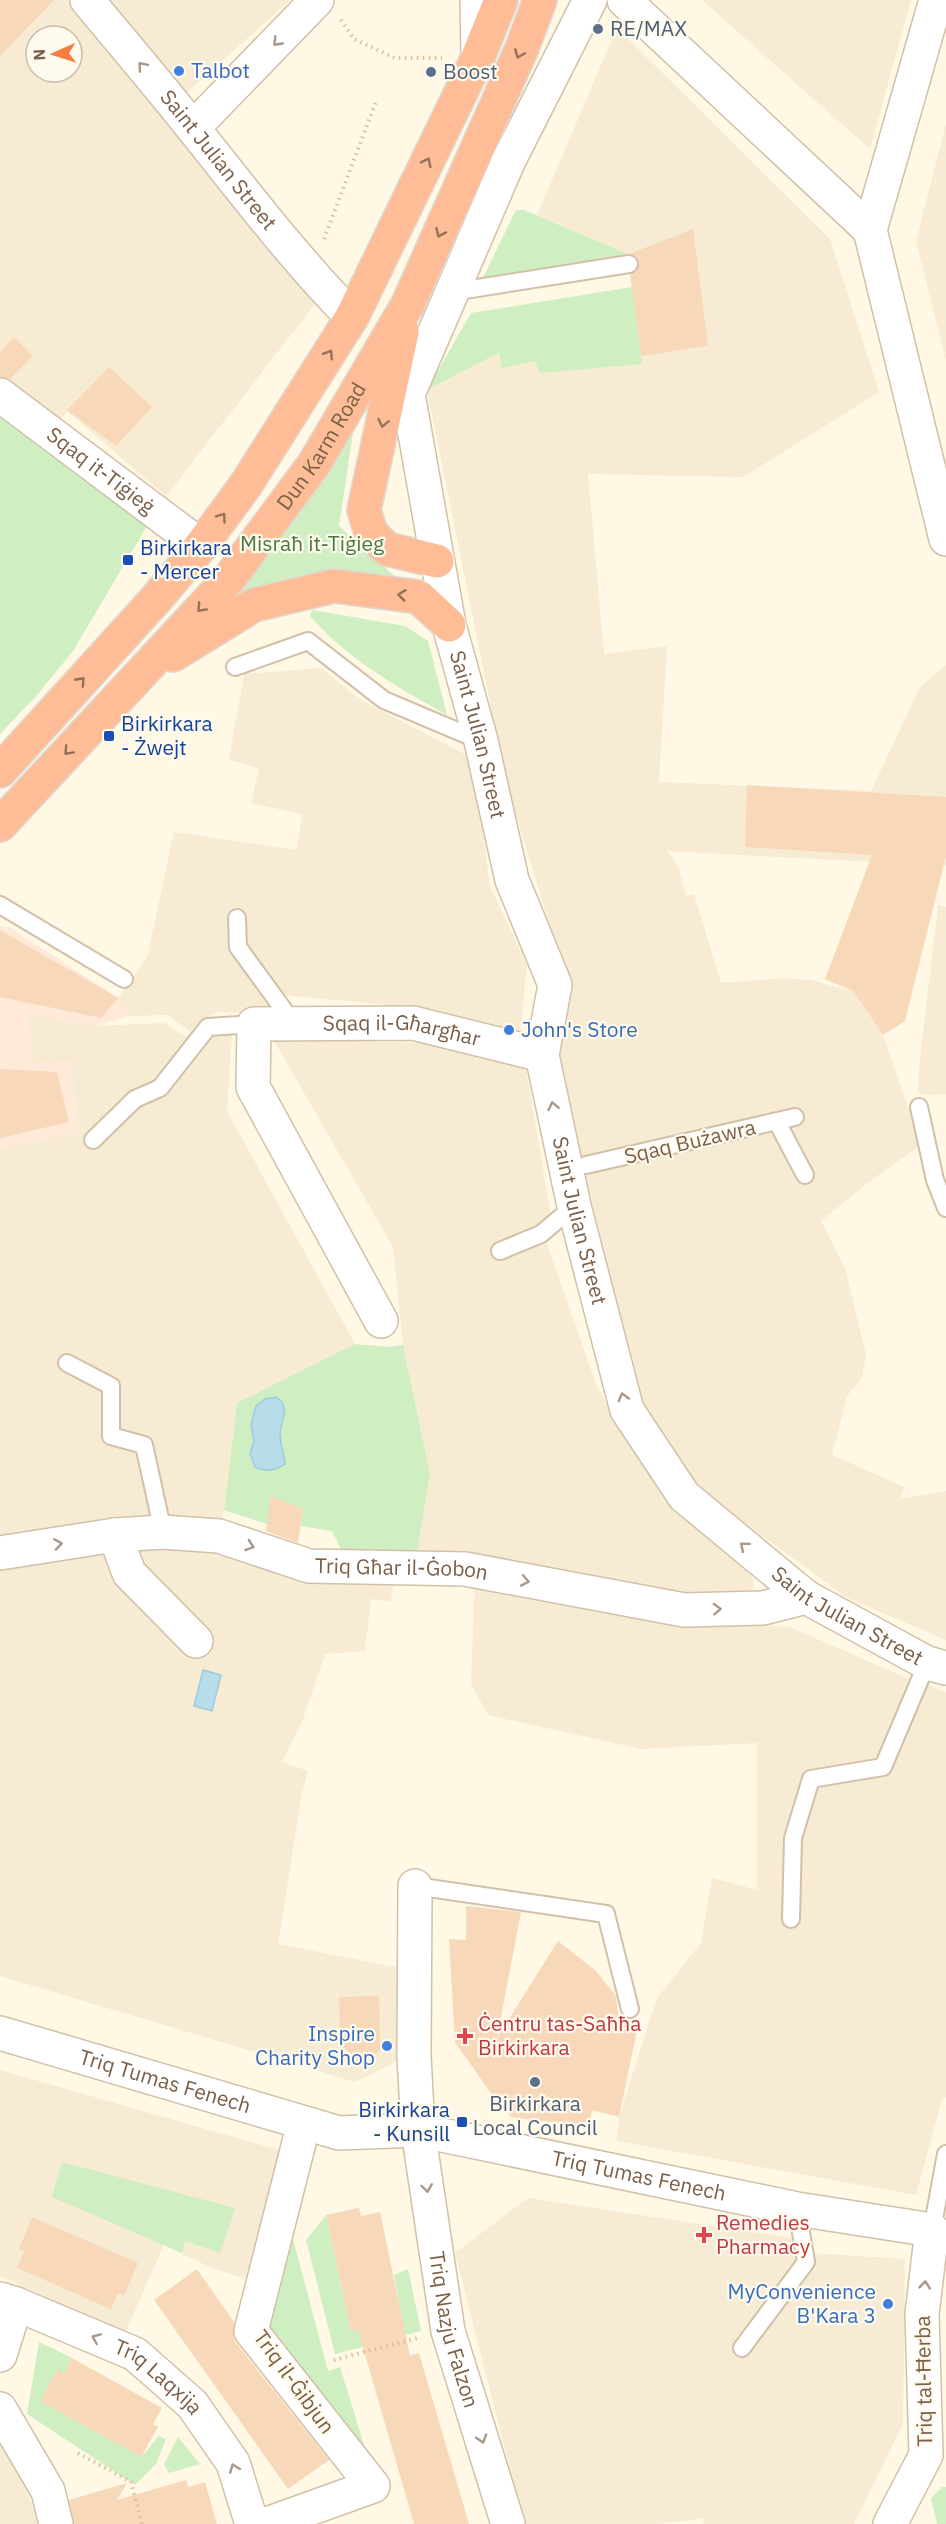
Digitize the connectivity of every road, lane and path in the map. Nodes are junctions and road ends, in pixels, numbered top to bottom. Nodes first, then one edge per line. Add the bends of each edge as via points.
1 (87, 0) edge
2 (477, 0) edge
3 (501, 0) edge
4 (540, 0) edge
5 (590, 0) edge
6 (624, 0) edge
7 (936, 0) edge
8 (326, 5) edge
9 (478, 57) junction
10 (377, 99) dead end
11 (193, 129) junction
12 (870, 230) junction
13 (629, 264) dead end
14 (310, 275) junction
15 (452, 292) junction
16 (408, 304) junction
17 (352, 317) junction
18 (0, 395) edge
19 (946, 539) edge
20 (201, 546) junction
21 (437, 561) junction
22 (449, 626) junction
23 (235, 667) dead end
24 (138, 676) junction
25 (481, 741) junction
26 (0, 771) edge
27 (0, 825) edge
28 (0, 905) edge
29 (237, 918) dead end
30 (124, 979) dead end
31 (254, 1024) junction
32 (294, 1025) junction
33 (542, 1055) junction
34 (919, 1107) dead end
35 (795, 1117) dead end
36 (777, 1122) junction
37 (93, 1140) dead end
38 (586, 1165) dead end
39 (805, 1175) dead end
40 (574, 1206) junction
41 (946, 1208) edge
42 (500, 1251) dead end
43 (381, 1321) dead end
44 (67, 1363) dead end
45 (163, 1533) junction
46 (115, 1535) junction
47 (0, 1553) edge
48 (806, 1597) junction
49 (196, 1641) dead end
50 (937, 1665) edge
51 (415, 1886) joint
52 (791, 1919) dead end
53 (630, 2009) dead end
54 (0, 2033) edge
55 (304, 2123) junction
56 (418, 2130) junction
57 (946, 2154) edge
58 (797, 2209) junction
59 (939, 2226) edge
60 (8, 2302) edge
61 (448, 2331) junction
62 (742, 2348) dead end
63 (0, 2355) edge
64 (334, 2360) dead end
65 (0, 2409) edge
66 (78, 2453) dead end
67 (936, 2458) edge
68 (56, 2524) edge
69 (142, 2524) edge
70 (252, 2524) edge
71 (267, 2524) edge
72 (508, 2524) edge
73 (890, 2524) edge

11 -> 1 street, Saint Julian Street
2 - 9 street, Dun Karm Road
3 - 9 highway, Dun Karm Road
4 -> 16 highway, Dun Karm Road
5 - 15 street via 509,160
6 - 12 street
7 - 12 street
8 - 9 path via 354,39 395,58
8 -> 11 street
17 -> 9 highway, Dun Karm Road
10 - 14 path
11 - 14 street, Saint Julian Street
12 - 19 street
13 - 15 lane
14 - 17 street, Saint Julian Street
15 - 21 street via 408,394
16 -> 21 highway via 364,510 371,533 387,549
16 -> 24 highway, Dun Karm Road via 314,464 228,580
20 -> 17 highway, Dun Karm Road via 247,483
18 - 20 street, Sqaq it-Tiġieġ
26 -> 20 highway, Dun Karm Road
21 - 22 street
22 -> 24 highway via 419,597 334,586 254,605
22 - 25 street, Saint Julian Street
23 - 25 lane via 308,641 384,700
24 -> 27 highway, Dun Karm Road
25 - 33 street, Saint Julian Street via 512,880 555,985
28 - 30 lane
29 - 32 lane, Sqaq il-Għargħar via 238,947
31 - 32 street, Sqaq il-Għargħar
31 - 37 lane, Sqaq il-Għargħar via 208,1027 160,1088 135,1099
31 - 43 street via 253,1087
32 - 33 street, Sqaq il-Għargħar via 413,1023
40 -> 33 street, Saint Julian Street
34 - 41 lane via 935,1180
35 - 36 lane, Sqaq Bużawra
36 - 38 lane, Sqaq Bużawra
36 - 39 lane
40 - 42 lane via 541,1234
48 -> 40 street, Saint Julian Street via 684,1496 627,1410
44 - 45 lane via 111,1386 111,1436 144,1445
45 - 46 street, Triq Għar il-Ġobon
45 -> 48 street, Triq Għar il-Ġobon via 219,1536 309,1566 465,1569 684,1610 763,1608
47 -> 46 street, Triq Għar il-Ġobon
46 - 49 street via 129,1573
48 - 50 street, Saint Julian Street
50 - 52 lane via 883,1767 811,1779 793,1838
51 - 53 lane via 606,1914
51 - 56 street, Triq Nazju Falzon via 414,2056
54 - 55 street, Triq Tumas Fenech
55 - 56 street, Triq Tumas Fenech via 339,2133
55 - 71 street, Triq il-Ġibjun via 251,2331 373,2486
56 - 58 street, Triq Tumas Fenech
56 -> 61 street, Triq Nazju Falzon
57 - 59 lane
58 - 59 street, Triq Tumas Fenech
58 - 62 lane via 806,2262
67 -> 59 street, Triq tal-Ħerba via 922,2314
60 - 63 street
70 -> 60 street, Triq Laqxija via 233,2463 192,2404 135,2354
61 - 64 path
61 -> 72 street, Triq Nazju Falzon
65 - 68 street via 48,2491
66 - 69 path via 130,2482
67 - 73 street, Triq tal-Ħerba

